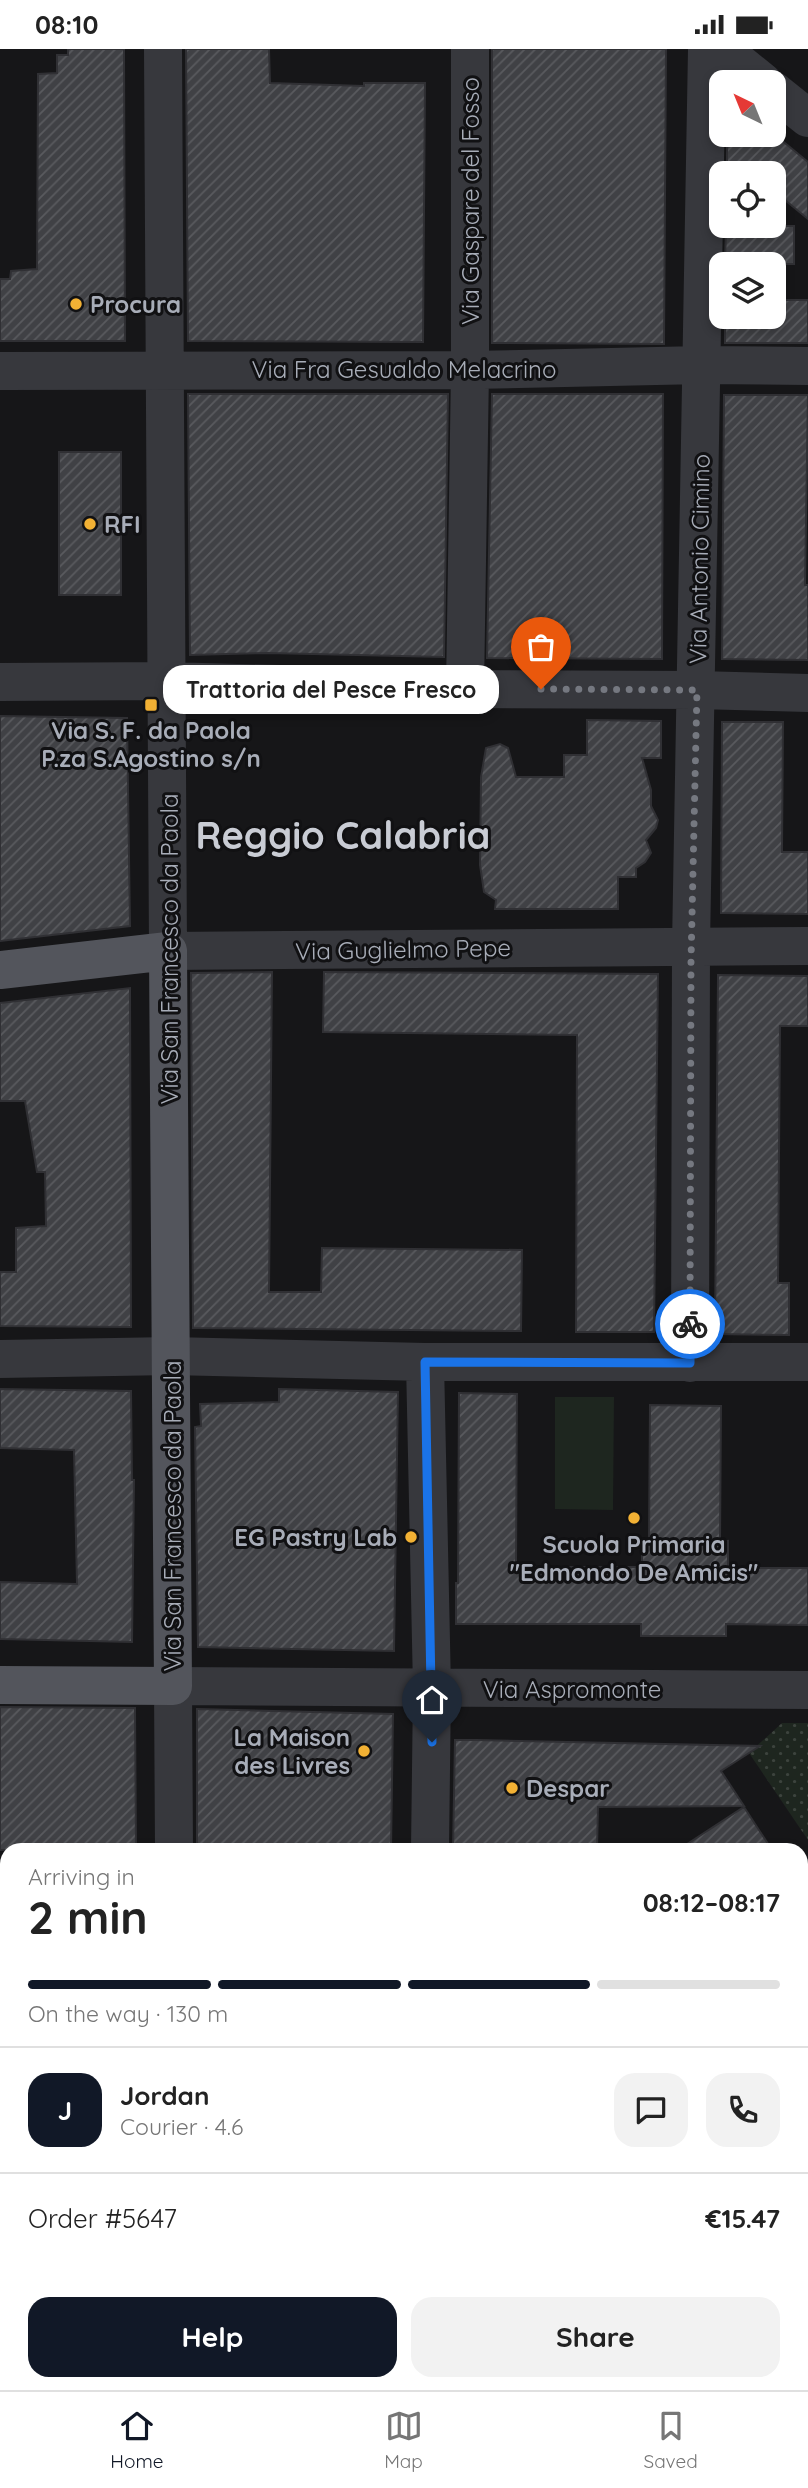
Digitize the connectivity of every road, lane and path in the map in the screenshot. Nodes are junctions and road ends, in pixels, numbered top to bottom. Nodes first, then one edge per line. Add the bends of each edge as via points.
1 (163, 49) edge
2 (470, 49) edge
3 (707, 49) edge
4 (722, 49) edge
5 (748, 70) edge
6 (786, 100) edge
7 (808, 118) edge
8 (702, 365) junction
9 (808, 366) edge
10 (470, 370) junction
11 (0, 371) edge
12 (165, 371) junction
13 (167, 681) junction
14 (0, 682) edge
15 (465, 689) junction
16 (697, 690) junction
17 (808, 693) edge
18 (691, 946) junction
19 (808, 946) edge
20 (168, 951) junction
21 (0, 970) edge
22 (171, 1356) junction
23 (0, 1359) edge
24 (425, 1362) junction
25 (808, 1362) edge
26 (690, 1363) junction
27 (0, 1685) edge
28 (173, 1686) junction
29 (432, 1688) junction
30 (808, 1691) edge
31 (174, 1843) edge
32 (430, 1843) edge

1 - 12 street, Via San Francesco da Paola
2 - 10 street, Via Gaspare del Fosso
3 - 8 street, Via Antonio Cimino
4 - 5 street
6 - 7 street
8 - 9 street, Via Fra Gesualdo Melacrino
8 - 10 street, Via Fra Gesualdo Melacrino
8 - 16 street, Via Antonio Cimino
10 - 12 street, Via Fra Gesualdo Melacrino
10 - 15 street, Via Gaspare del Fosso
11 - 12 street, Via Fra Gesualdo Melacrino
12 - 13 street, Via San Francesco da Paola
13 - 14 street
13 - 15 street
13 - 20 street, Via San Francesco da Paola
15 - 16 street
16 - 17 street
16 - 18 street, Via Antonio Cimino
18 - 19 street, Via Guglielmo Pepe
18 - 20 street, Via Guglielmo Pepe
18 - 26 street, Via Antonio Cimino
20 - 21 main road, Via Guglielmo Pepe
20 - 22 main road, Via San Francesco da Paola
22 - 23 street
22 - 24 street
22 - 28 main road, Via San Francesco da Paola
24 - 26 street
24 - 29 street
25 - 26 street
27 - 28 main road, Via Aspromonte
28 - 29 street, Via Aspromonte
28 - 31 street, Via San Francesco da Paola
29 - 30 street, Via Aspromonte
29 - 32 street

